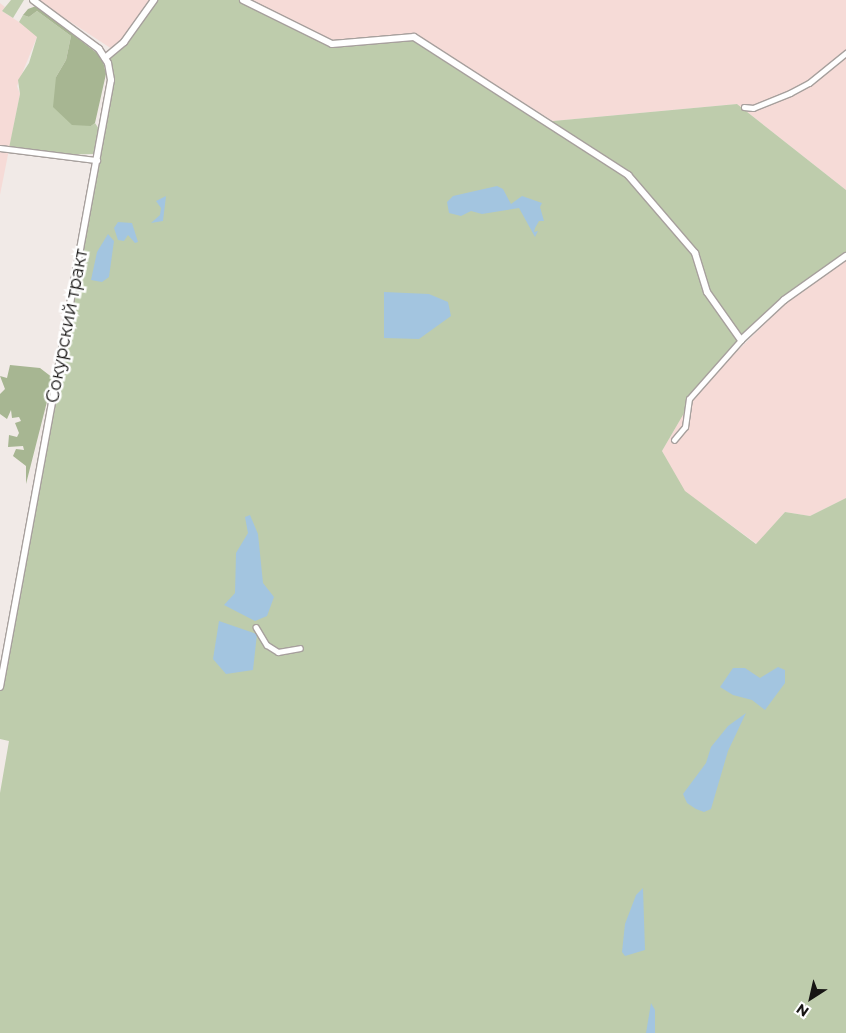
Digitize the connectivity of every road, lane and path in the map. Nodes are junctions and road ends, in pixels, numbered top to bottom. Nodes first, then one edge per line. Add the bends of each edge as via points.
1 (32, 0) edge
2 (154, 0) edge
3 (243, 0) edge
4 (846, 53) edge
5 (106, 58) junction
6 (744, 107) dead end
7 (0, 148) edge
8 (98, 160) junction
9 (846, 256) edge
10 (741, 340) junction
11 (674, 440) dead end
12 (256, 626) dead end
13 (300, 648) dead end
14 (0, 687) edge

1 - 5 street via 92,42
2 - 5 street via 124,42
3 - 10 street via 332,44 414,37 628,175 695,253 707,292
4 - 6 street via 809,83 753,108
5 - 8 street, Сокурский тракт via 110,91
7 - 8 street
8 - 14 street, Сокурский тракт
9 - 10 street via 784,300
10 - 11 street via 689,399 685,427
12 - 13 street via 267,646 278,652

